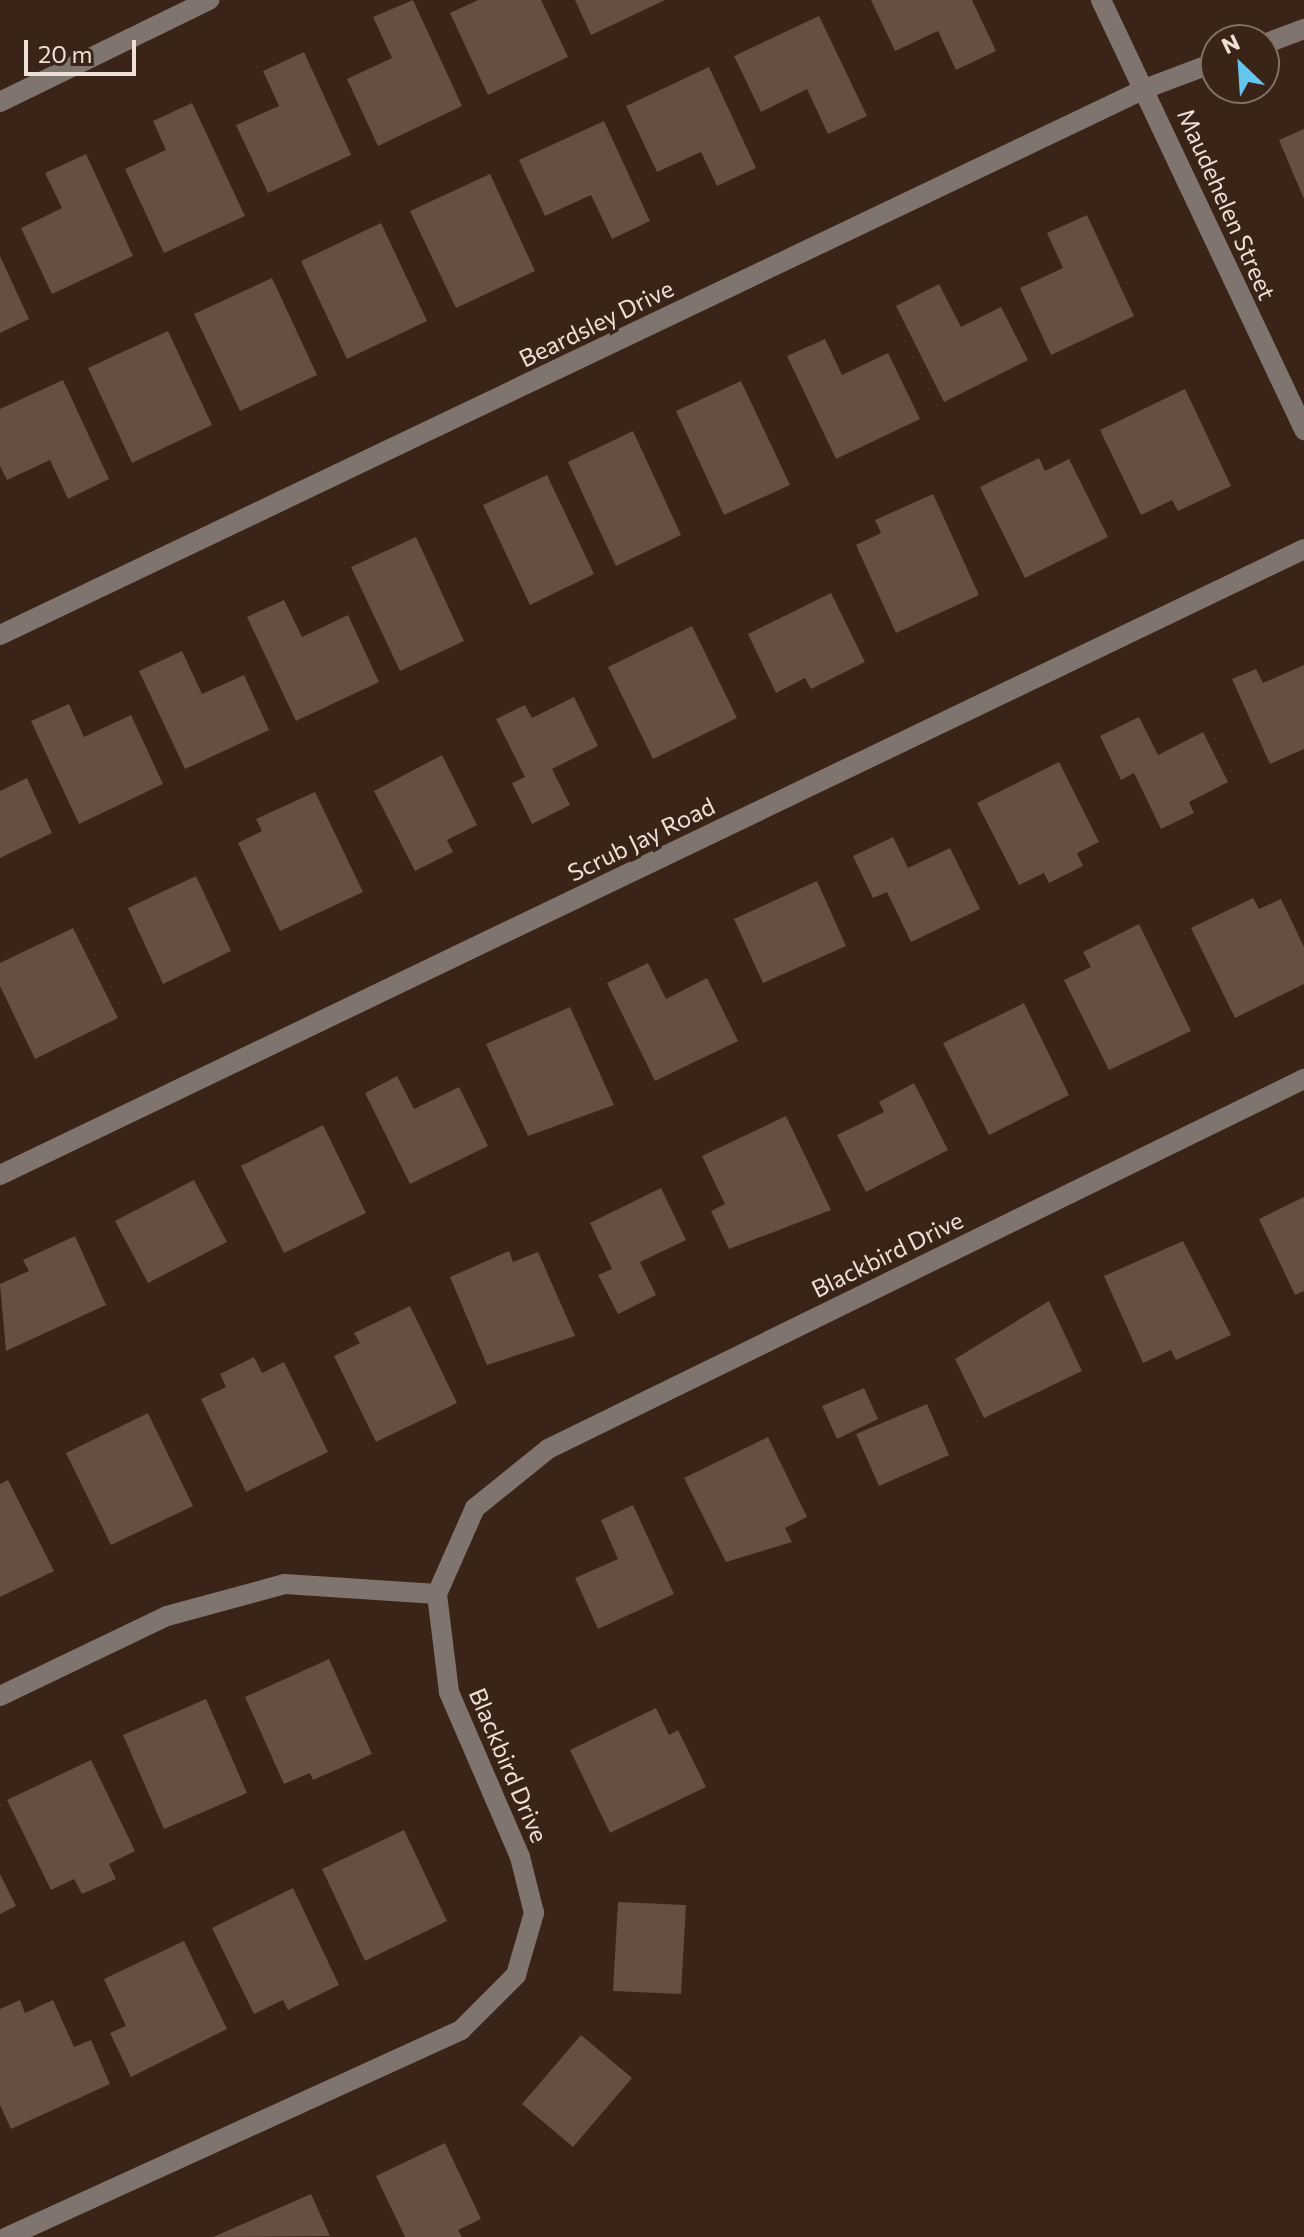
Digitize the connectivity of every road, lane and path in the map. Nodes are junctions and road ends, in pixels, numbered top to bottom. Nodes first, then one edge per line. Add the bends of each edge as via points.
1 (209, 0) edge
2 (1101, 0) edge
3 (1304, 29) edge
4 (1280, 38) edge
5 (1200, 68) edge
6 (1147, 88) junction
7 (0, 102) edge
8 (1304, 430) edge
9 (1304, 549) edge
10 (0, 635) edge
11 (1304, 1079) edge
12 (0, 1175) edge
13 (437, 1594) junction
14 (0, 1696) edge
15 (7, 2237) edge

1 - 7 street
2 - 6 street, Maudehelen Street
3 - 4 street
5 - 6 street, Beardsley Drive
6 - 8 street, Maudehelen Street
6 - 10 street, Beardsley Drive
9 - 12 street, Scrub Jay Road
11 - 13 street, Blackbird Drive via 548,1449 475,1508
13 - 14 street via 285,1584 167,1616
13 - 15 street, Blackbird Drive via 449,1692 520,1857 534,1913 516,1975 461,2030

